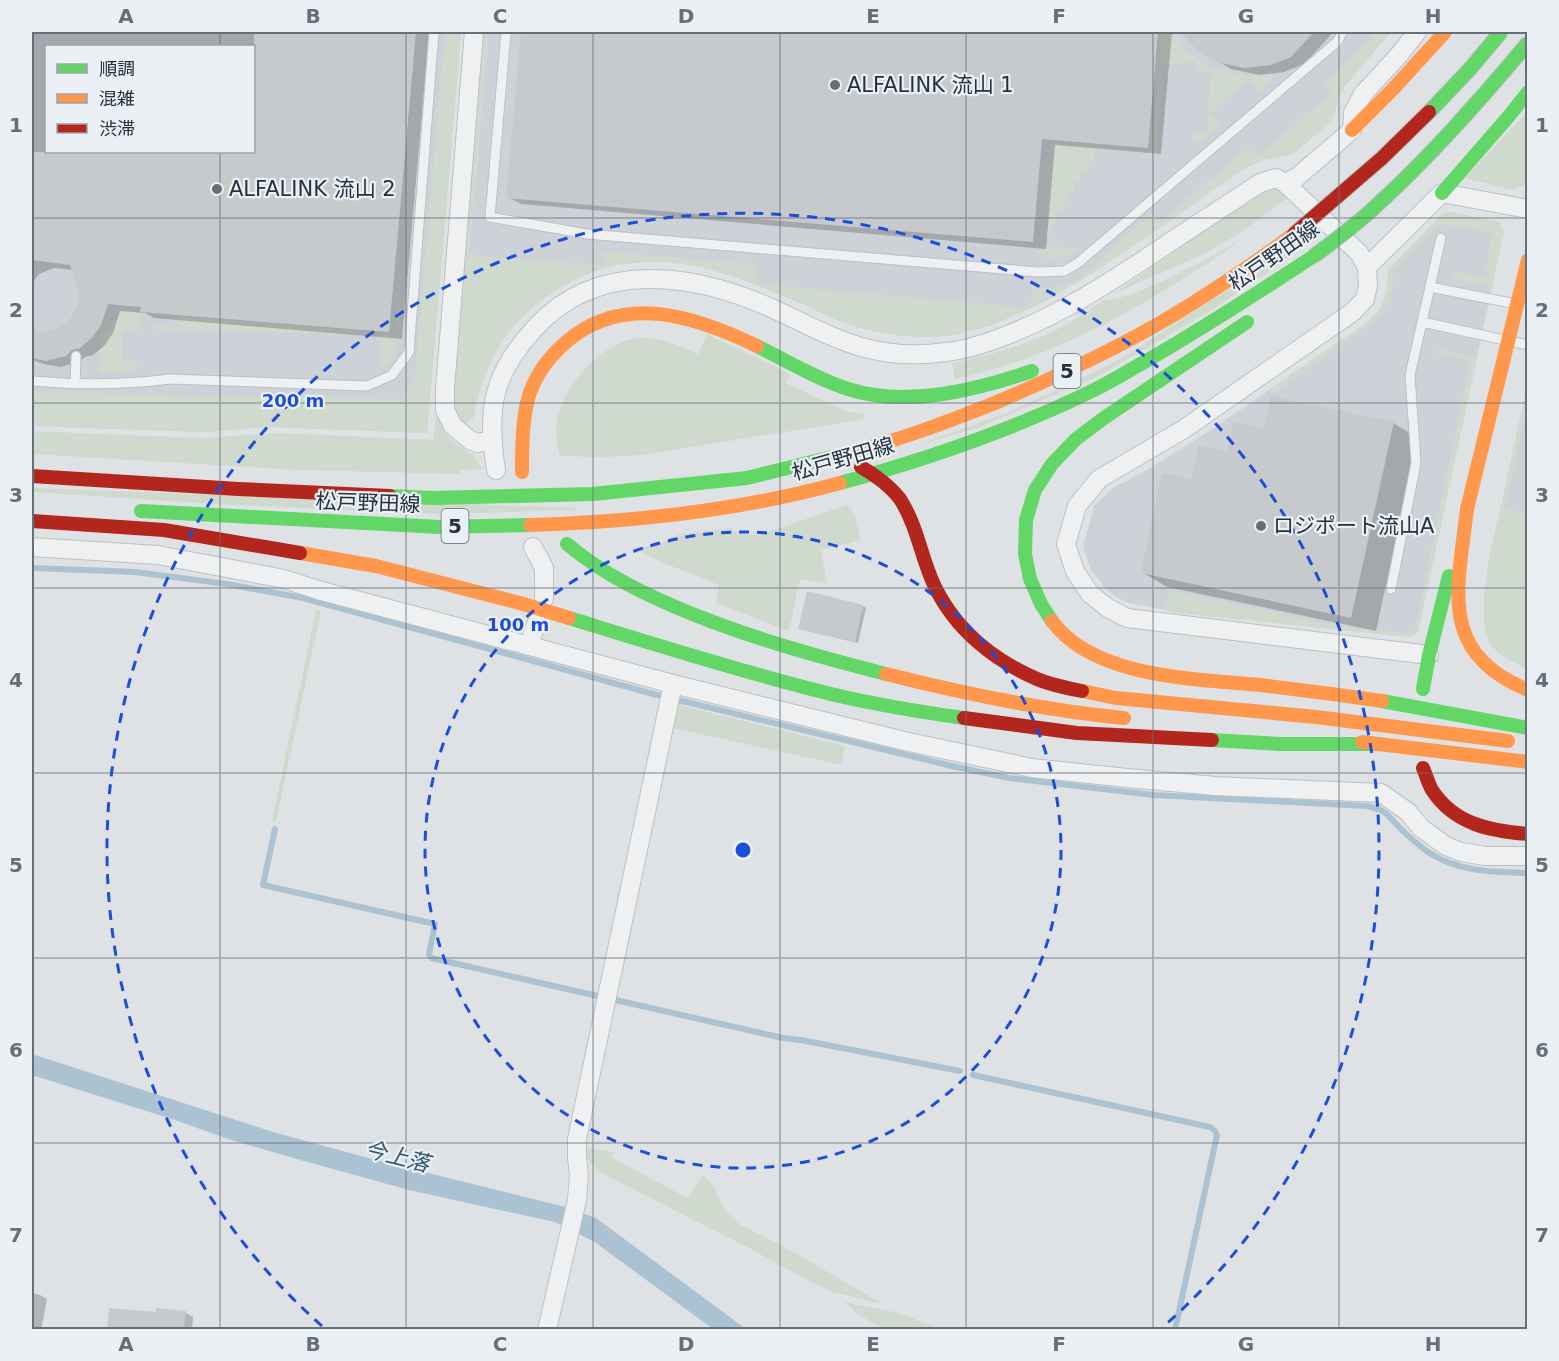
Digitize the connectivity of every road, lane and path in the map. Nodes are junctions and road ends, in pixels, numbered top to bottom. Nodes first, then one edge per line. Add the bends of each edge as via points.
1 (434, 32) edge
2 (474, 32) edge
3 (506, 32) edge
4 (1342, 32) edge
5 (1417, 32) edge
6 (1444, 32) edge
7 (1501, 32) edge
8 (1527, 43) edge
9 (1527, 92) edge
10 (1352, 130) junction
11 (1285, 183) junction
12 (1442, 193) junction
13 (1527, 210) edge
14 (1294, 234) junction
15 (1441, 238) dead end
16 (1314, 256) junction
17 (1527, 260) edge
18 (1367, 267) junction
19 (1203, 280) dead end
20 (1430, 287) junction
21 (1522, 305) edge
22 (1422, 322) junction
23 (1508, 341) junction
24 (1527, 345) edge
25 (76, 356) dead end
26 (1041, 366) dead end
27 (32, 381) edge
28 (75, 384) junction
29 (492, 440) junction
30 (819, 461) junction
31 (496, 470) dead end
32 (522, 472) dead end
33 (873, 474) junction
34 (32, 476) edge
35 (1467, 508) junction
36 (133, 510) dead end
37 (32, 521) edge
38 (567, 544) dead end
39 (32, 547) edge
40 (533, 547) dead end
41 (1391, 589) dead end
42 (544, 599) dead end
43 (537, 622) dead end
44 (529, 645) junction
45 (1429, 655) junction
46 (1423, 689) dead end
47 (1527, 690) edge
48 (671, 694) junction
49 (1140, 720) dead end
50 (1209, 727) dead end
51 (1527, 728) edge
52 (1516, 742) dead end
53 (1379, 744) junction
54 (1527, 762) edge
55 (1423, 768) dead end
56 (1527, 834) edge
57 (1527, 856) edge
58 (547, 1329) edge

1 - 28 lane via 409,352 392,375 367,386 170,379
2 - 29 street via 445,410 453,426 470,440
3 - 4 lane via 490,217 587,234 1038,272 1064,272 1078,263 1338,41
5 - 10 street via 1363,94 1353,113
6 - 10 main road
7 - 14 main road, 松戸野田線 / 5, bridge via 1438,103
8 - 16 main road, 松戸野田線 / 5, bridge via 1423,162
9 - 12 main road
10 - 11 street
11 - 18 street via 1359,253
11 - 29 street via 1275,178 1260,183 1094,292 1039,322 988,343 948,352 893,354 864,348 766,306 701,284 661,278 600,286 554,310 514,354 495,395
12 - 13 street
12 - 18 street
14 - 19 main road
14 - 30 main road, 松戸野田線 / 5 via 1158,324 1050,379 950,422
15 - 20 lane
16 - 33 main road, 松戸野田線 / 5 via 1213,322 1098,388 1017,425
16 - 51 main road via 1248,321 1104,418 1052,464 1035,490 1026,520 1025,554 1030,579 1054,624 1074,642 1124,666 1153,674 1409,705
17 - 21 main road
18 - 45 street via 1365,299 1354,311 1184,429 1099,479 1077,506 1066,544 1075,571 1090,594 1127,618
20 - 21 lane
20 - 22 lane
21 - 23 main road
22 - 23 lane
22 - 41 lane via 1410,375 1416,463
23 - 24 lane
23 - 35 main road
25 - 28 lane
26 - 32 main road via 947,394 880,395 832,383 703,323 679,315 634,312 584,327 545,364 532,386 524,415
27 - 28 lane
29 - 31 street
30 - 33 main road via 850,463
30 - 34 main road, 松戸野田線 / 5 via 747,478 663,488 433,498
33 - 36 main road, 松戸野田線 / 5 via 749,506 595,523 438,527
33 - 52 main road via 898,498 911,520 934,584 951,615 976,642 1005,663 1040,680 1116,698
35 - 45 main road
35 - 47 main road via 1458,607 1464,634 1488,668
37 - 53 main road via 164,530 376,566 520,603 806,688 921,712 1077,733 1280,744
38 - 49 main road via 585,560 640,591 756,638 1003,701
39 - 44 street via 158,555 284,579
40 - 42 street via 544,568
43 - 44 street
44 - 48 street
45 - 46 main road
48 - 57 street via 1032,768 1215,786 1381,793 1446,846 1485,856
48 - 58 street via 577,1139 577,1200
50 - 53 main road
53 - 54 main road
55 - 56 main road via 1431,789 1459,818 1480,828

